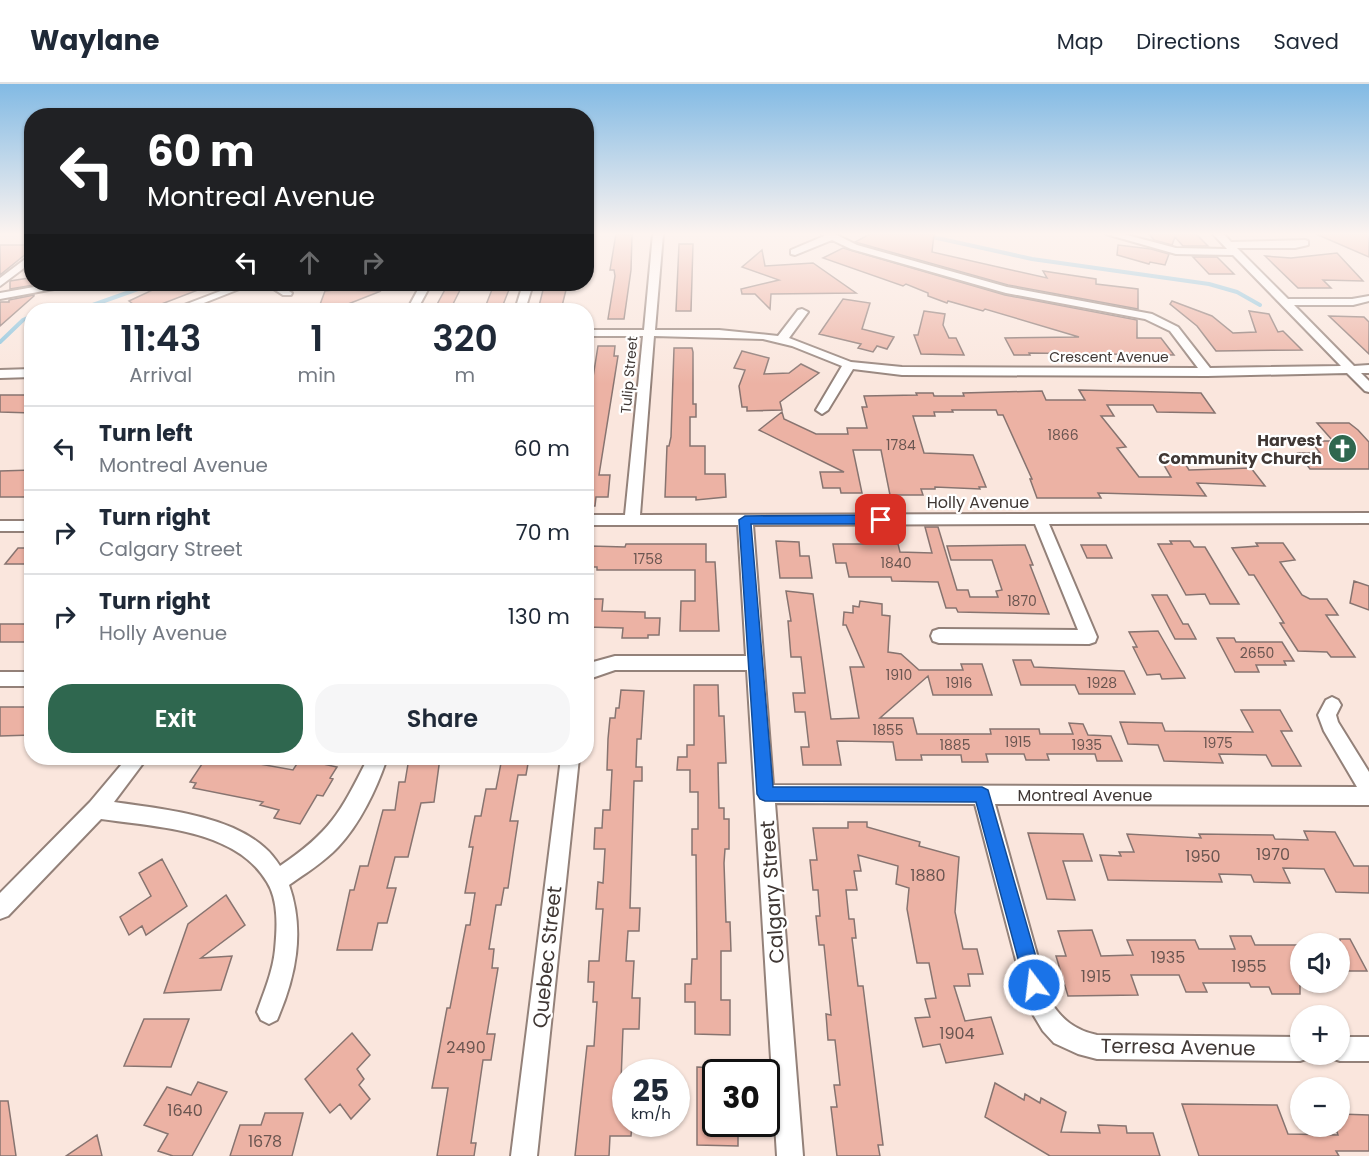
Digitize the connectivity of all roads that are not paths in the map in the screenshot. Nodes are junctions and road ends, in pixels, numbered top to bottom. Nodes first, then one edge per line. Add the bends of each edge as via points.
1 (653, 284) edge
2 (985, 284) edge
3 (1267, 284) edge
4 (27, 291) edge
5 (228, 291) edge
6 (283, 291) edge
7 (287, 293) dead end
8 (0, 296) edge
9 (1366, 298) dead end
10 (1285, 302) junction
11 (196, 303) edge
12 (802, 312) dead end
13 (594, 333) edge
14 (648, 333) junction
15 (782, 339) junction
16 (849, 365) junction
17 (1351, 369) junction
18 (1369, 369) edge
19 (1207, 372) junction
20 (24, 373) edge
21 (0, 374) edge
22 (1369, 388) edge
23 (822, 410) dead end
24 (1369, 518) edge
25 (632, 519) junction
26 (1040, 519) junction
27 (594, 520) edge
28 (745, 520) junction
29 (0, 526) edge
30 (24, 526) edge
31 (939, 636) dead end
32 (755, 663) junction
33 (594, 668) edge
34 (0, 679) edge
35 (24, 679) edge
36 (1332, 705) dead end
37 (132, 765) edge
38 (374, 765) edge
39 (569, 765) edge
40 (1369, 789) edge
41 (765, 794) junction
42 (982, 795) junction
43 (1369, 796) edge
44 (97, 809) junction
45 (278, 880) junction
46 (0, 908) edge
47 (269, 1012) dead end
48 (1290, 1048) edge
49 (1350, 1049) edge
50 (1369, 1049) edge
51 (524, 1156) edge
52 (790, 1156) edge

1 - 14 street, Tulip Street
2 - 19 street via 1148,316 1174,329
3 - 10 street
4 - 8 street
5 - 11 street
6 - 7 street
9 - 10 street via 1353,302
10 - 17 street
12 - 15 street
13 - 14 street, Crescent Avenue
14 - 15 street, Crescent Avenue via 745,334
14 - 25 street, Tulip Street
15 - 16 street, Crescent Avenue
16 - 19 street, Crescent Avenue via 902,371
16 - 23 street
17 - 18 street, Crescent Avenue
17 - 19 street, Crescent Avenue
17 - 22 street
20 - 21 street
24 - 26 street, Holly Avenue
25 - 27 street, Holly Avenue
25 - 28 street, Holly Avenue
26 - 28 street, Holly Avenue
26 - 31 street via 1089,637
28 - 32 street, Calgary Street
29 - 30 street
32 - 33 street via 615,663
32 - 41 street, Calgary Street
34 - 35 street
36 - 40 street via 1330,725
37 - 44 street
38 - 45 street via 331,840
39 - 51 street, Quebec Street
41 - 42 street, Montreal Avenue
41 - 52 street, Calgary Street
42 - 43 street, Montreal Avenue
42 - 48 street, Terresa Avenue via 1040,1006 1056,1030 1082,1045 1097,1047
44 - 45 street via 183,824 236,839 254,849
44 - 46 street
45 - 47 street via 288,932
49 - 50 street

